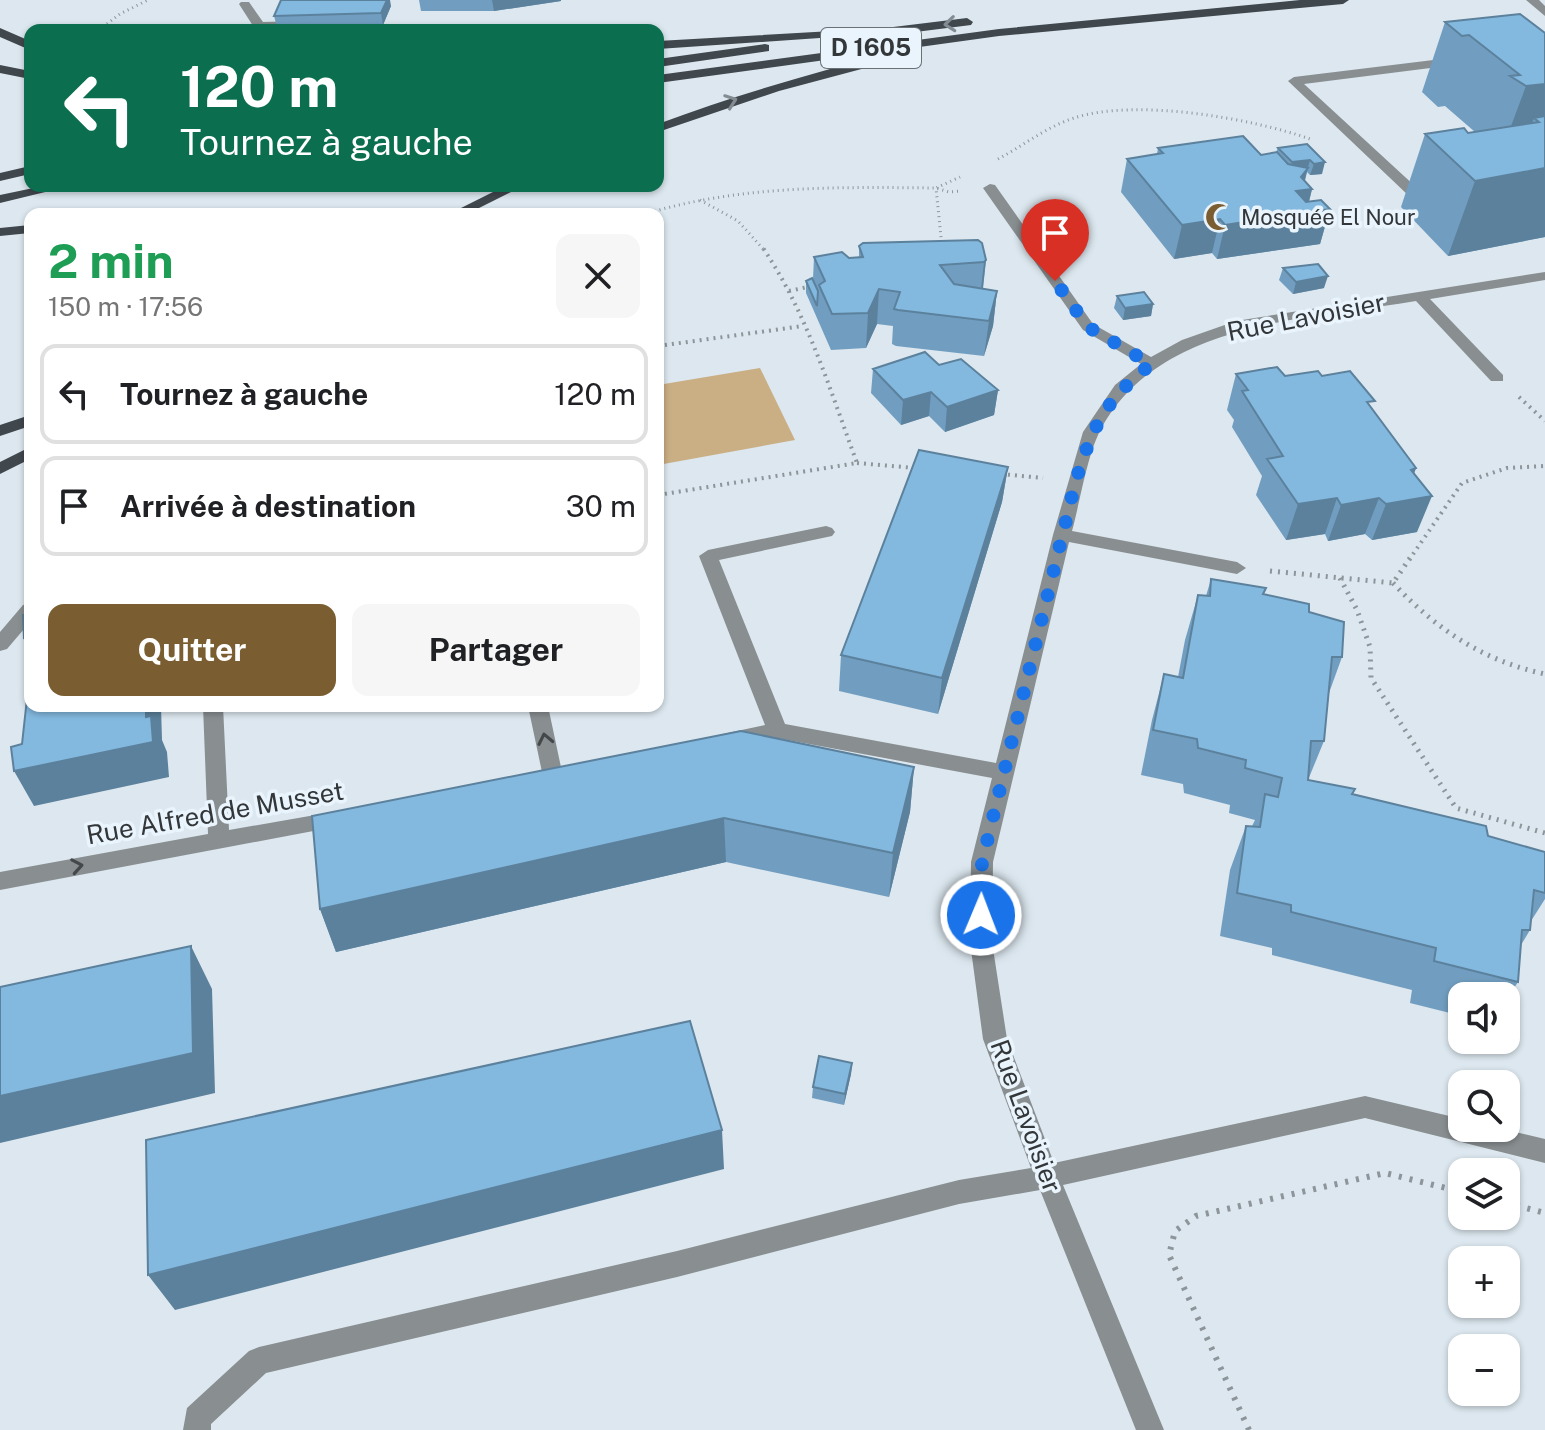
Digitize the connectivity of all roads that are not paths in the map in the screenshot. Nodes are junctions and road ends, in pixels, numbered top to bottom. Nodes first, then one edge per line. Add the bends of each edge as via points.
1 (1223, 0) edge
2 (1343, 0) edge
3 (1532, 0) edge
4 (245, 4) dead end
5 (1545, 12) edge
6 (1085, 22) junction
7 (258, 24) edge
8 (916, 28) junction
9 (0, 32) edge
10 (24, 43) edge
11 (664, 45) edge
12 (1467, 60) edge
13 (664, 62) edge
14 (0, 69) edge
15 (24, 74) edge
16 (664, 78) edge
17 (664, 126) edge
18 (24, 171) edge
19 (0, 177) edge
20 (990, 188) road end
21 (1443, 189) edge
22 (34, 192) edge
23 (503, 192) edge
24 (0, 199) edge
25 (469, 208) edge
26 (24, 230) edge
27 (0, 232) edge
28 (1545, 276) edge
29 (1419, 296) junction
30 (1151, 364) junction
31 (1497, 378) dead end
32 (24, 422) edge
33 (0, 431) edge
34 (24, 455) edge
35 (0, 469) edge
36 (826, 532) dead end
37 (1062, 535) junction
38 (1237, 568) road end
39 (24, 617) edge
40 (0, 644) edge
41 (213, 712) edge
42 (539, 712) edge
43 (777, 730) junction
44 (702, 744) edge
45 (552, 772) edge
46 (1005, 773) junction
47 (360, 815) edge
48 (219, 840) junction
49 (0, 881) edge
50 (1545, 1151) edge
51 (1047, 1177) junction
52 (197, 1430) edge
53 (1150, 1430) edge

1 -> 8 main road
2 - 6 main road
3 - 5 street
4 - 7 street
6 - 16 main road, D 1605 via 791,57
17 -> 6 main road via 826,72
8 - 11 main road
8 - 13 main road, D 1605
9 - 10 main road
12 - 21 street via 1294,81 1414,193
14 - 15 main road
18 - 19 main road
20 - 30 street via 1088,327
22 - 24 main road
23 - 25 main road
26 - 27 main road
28 - 29 street, Rue Lavoisier
29 - 30 street, Rue Lavoisier via 1236,326 1188,343
29 - 31 street
30 - 37 street, Rue Lavoisier via 1121,388 1091,432
32 - 33 main road
34 - 35 main road
36 - 43 street via 708,556
37 - 38 street
37 - 46 street, Rue Lavoisier
39 - 40 street
41 - 48 street
45 -> 42 street
43 - 44 street
43 - 46 street
46 - 51 street, Rue Lavoisier via 982,862 981,942 995,1039
47 - 48 street, Rue Alfred de Musset
49 -> 48 street, Rue Alfred de Musset
50 - 51 street via 1365,1107
51 - 52 street via 959,1192 259,1361 197,1418
51 - 53 street, Rue Lavoisier

